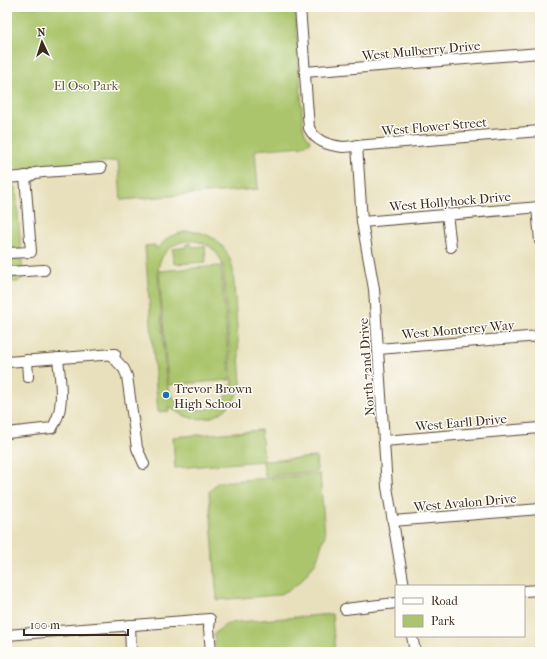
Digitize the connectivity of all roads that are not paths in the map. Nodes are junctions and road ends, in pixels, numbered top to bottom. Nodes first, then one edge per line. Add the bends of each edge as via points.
1 (300, 7) edge
2 (540, 53) edge
3 (304, 72) junction
4 (540, 131) edge
5 (357, 145) junction
6 (101, 168) dead end
7 (7, 172) edge
8 (35, 173) junction
9 (25, 176) junction
10 (7, 178) edge
11 (538, 207) edge
12 (447, 214) junction
13 (362, 222) junction
14 (540, 241) edge
15 (451, 247) dead end
16 (7, 253) edge
17 (44, 270) dead end
18 (7, 272) edge
19 (540, 336) edge
20 (378, 349) junction
21 (58, 358) junction
22 (27, 360) junction
23 (7, 362) edge
24 (28, 377) dead end
25 (540, 428) edge
26 (7, 433) edge
27 (384, 441) junction
28 (144, 464) dead end
29 (540, 509) edge
30 (393, 521) junction
31 (404, 585) edge
32 (540, 590) edge
33 (525, 591) edge
34 (395, 603) edge
35 (345, 609) dead end
36 (130, 625) junction
37 (7, 635) edge
38 (412, 637) edge
39 (131, 652) edge
40 (211, 652) edge
41 (415, 652) edge

1 - 3 street
2 - 3 street, West Mulberry Drive
3 - 5 street, West Flower Street via 309,128 317,139 330,145
4 - 5 street, West Flower Street
5 - 13 street, North 72nd Drive
6 - 8 street
7 - 8 street via 29,170
8 - 9 street
9 - 10 street
9 - 16 street via 31,252
11 - 12 street, West Hollyhock Drive
11 - 14 street
12 - 13 street, West Hollyhock Drive
12 - 15 street
13 - 20 street, North 72nd Drive via 374,289
17 - 18 street
19 - 20 street, West Monterey Way
20 - 27 street, North 72nd Drive
21 - 22 street
21 - 26 street via 60,405 57,422 52,428
21 - 28 street via 112,354 127,376 137,448
22 - 23 street
22 - 24 street
25 - 27 street, West Earll Drive
27 - 30 street, North 72nd Drive via 387,487
29 - 30 street, West Avalon Drive
30 - 31 street, North 72nd Drive
32 - 33 street
34 - 35 street
36 - 37 street
36 - 39 street
36 - 40 street via 210,619
38 - 41 street

